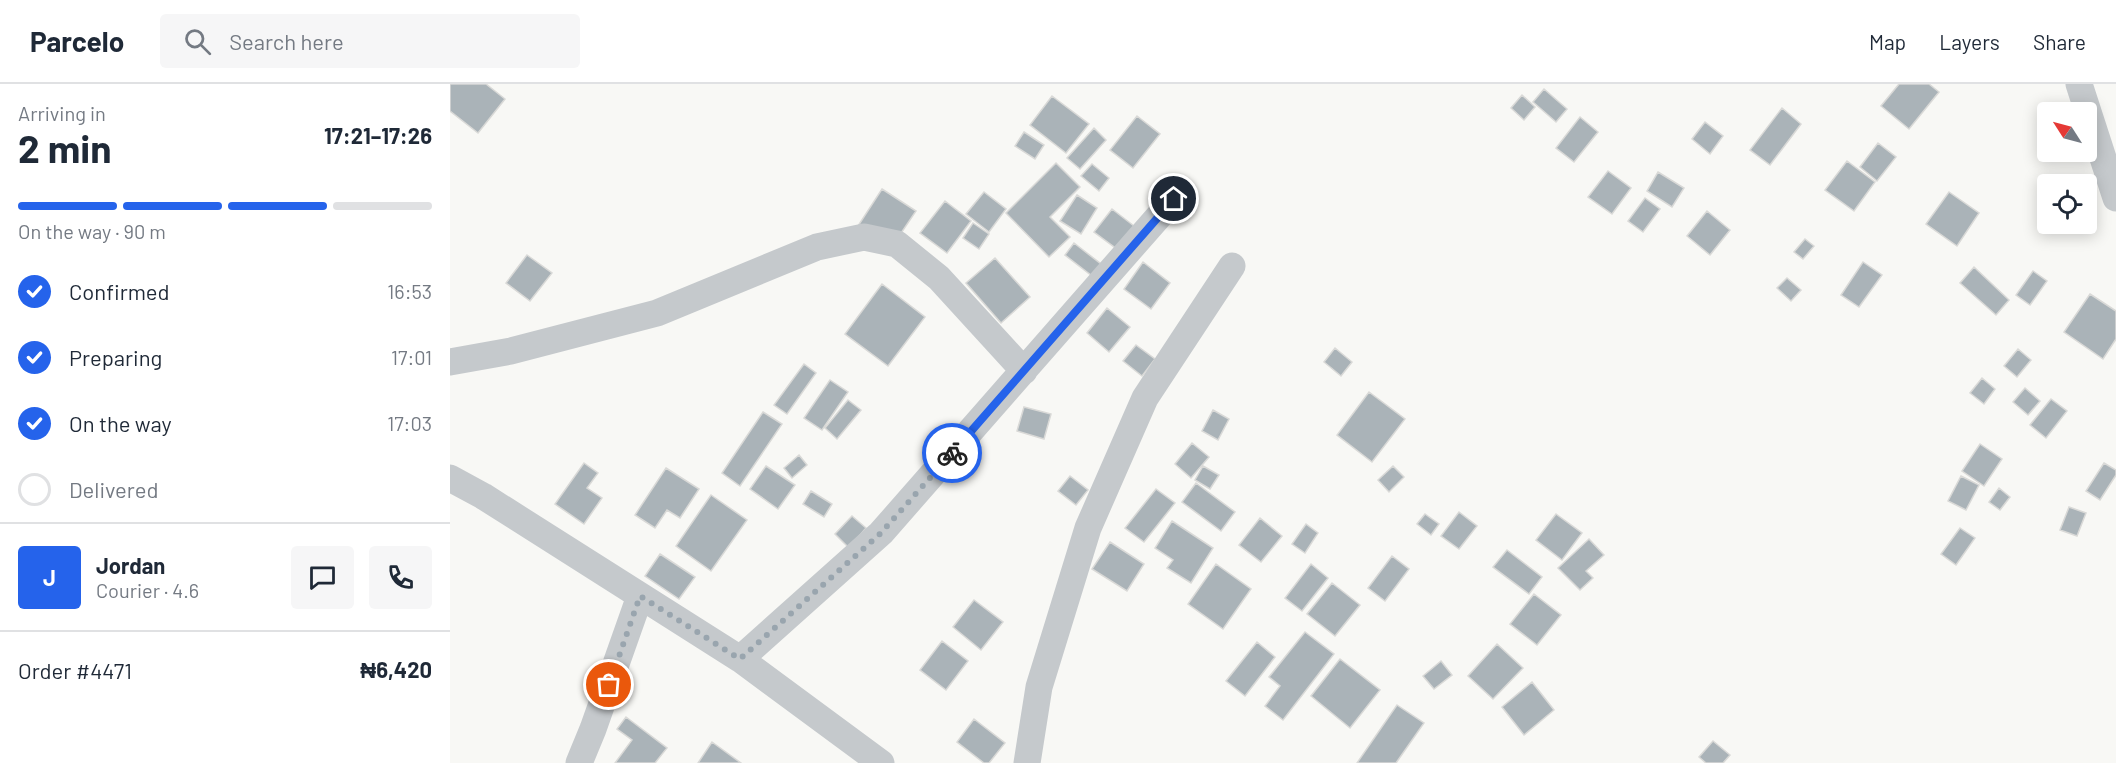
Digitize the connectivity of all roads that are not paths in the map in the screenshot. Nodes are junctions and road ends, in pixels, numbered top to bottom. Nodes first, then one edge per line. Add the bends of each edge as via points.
1 (2079, 84) edge
2 (2116, 198) edge
3 (1174, 199) dead end
4 (1232, 266) dead end
5 (450, 362) edge
6 (1024, 371) junction
7 (450, 478) edge
8 (640, 596) junction
9 (740, 659) junction
10 (579, 763) edge
11 (881, 763) edge
12 (1027, 763) edge

1 - 2 street
3 - 6 street
4 - 12 street via 1145,398 1088,528 1039,687
5 - 6 street via 511,351 657,313 817,247 864,237 897,244 939,278
6 - 9 street via 881,533
7 - 8 street
8 - 9 street
8 - 10 street
9 - 11 street

